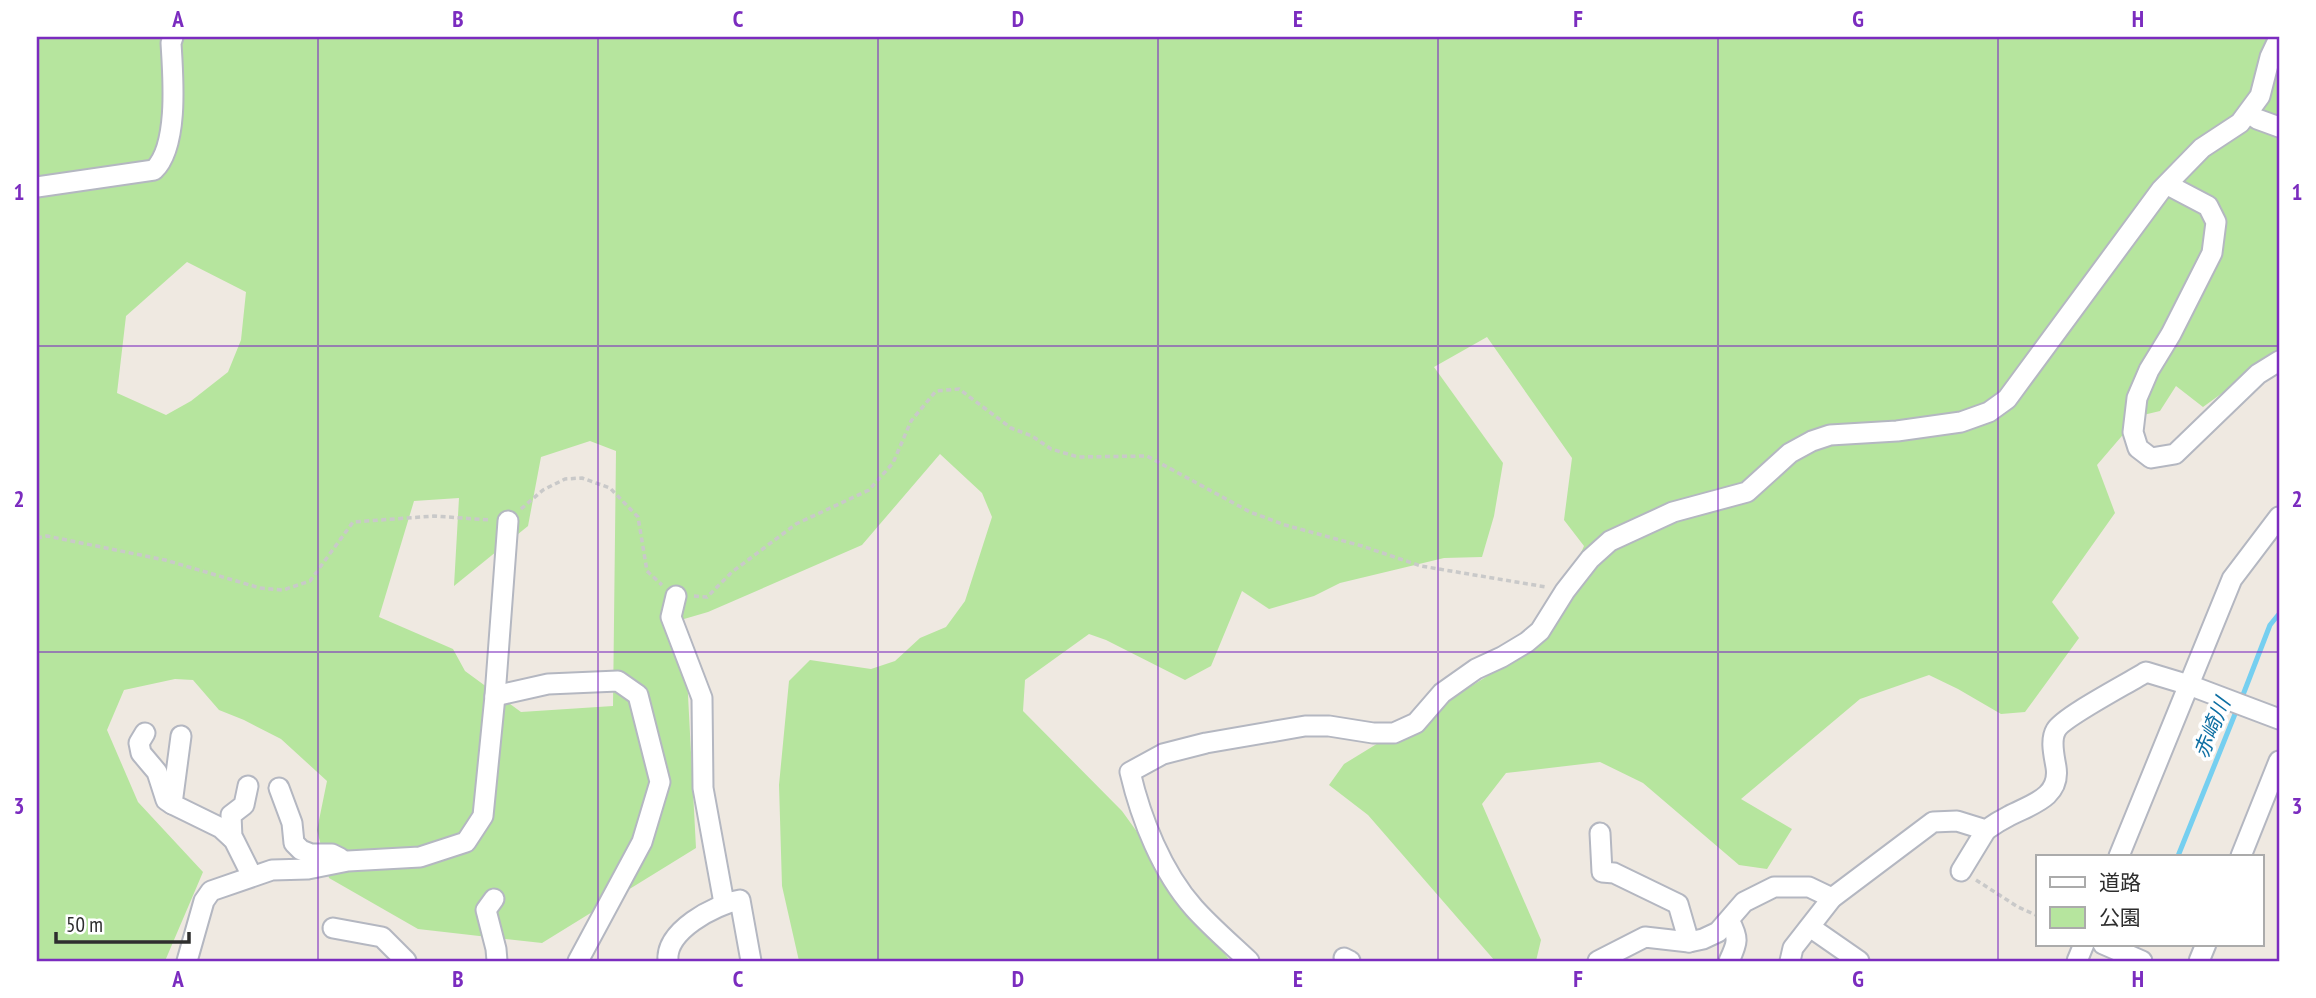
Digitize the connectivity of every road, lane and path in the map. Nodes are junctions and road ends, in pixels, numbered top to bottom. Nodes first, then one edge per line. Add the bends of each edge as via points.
1 (173, 37) edge
2 (2279, 38) edge
3 (2257, 119) dead end
4 (2279, 127) edge
5 (2168, 185) junction
6 (37, 187) edge
7 (2279, 361) edge
8 (2279, 517) edge
9 (508, 521) junction
10 (37, 538) edge
11 (1565, 591) junction
12 (676, 596) junction
13 (2189, 685) junction
14 (495, 696) junction
15 (2279, 719) edge
16 (145, 733) dead end
17 (181, 736) dead end
18 (2279, 761) edge
19 (248, 786) dead end
20 (279, 788) dead end
21 (172, 804) junction
22 (1986, 830) junction
23 (1600, 833) dead end
24 (232, 838) junction
25 (2119, 855) edge
26 (2241, 855) edge
27 (348, 861) junction
28 (1961, 871) joint
29 (252, 876) junction
30 (1832, 898) junction
31 (494, 899) dead end
32 (724, 903) junction
33 (2036, 915) edge
34 (1729, 920) junction
35 (1810, 927) junction
36 (332, 928) dead end
37 (1689, 942) junction
38 (2108, 946) edge
39 (187, 961) edge
40 (405, 961) edge
41 (497, 961) edge
42 (578, 961) edge
43 (668, 961) edge
44 (751, 961) edge
45 (1249, 961) edge
46 (1598, 961) edge
47 (1729, 961) edge
48 (1790, 961) edge
49 (1859, 961) edge
50 (2142, 961) edge

1 - 6 street via 173,82 163,162 154,170
2 - 5 street via 2260,96 2240,123 2202,148
3 - 4 street
5 - 7 street via 2208,206 2216,222 2211,253 2137,398 2133,432 2138,448 2151,458 2175,454 2258,374
5 - 11 street via 2007,399 1989,412 1961,422 1830,435 1812,441 1790,453 1747,492 1673,512 1610,541
8 - 13 street via 2232,579
9 - 10 path via 434,516 353,522 310,581 282,590 260,588 165,560 47,536
9 - 12 path via 543,490 565,479 582,478 610,488 638,517 646,571
9 - 14 street
11 - 12 path via 1421,566 1284,525 1250,512 1147,456 1078,457 1051,449 1011,428 958,389 936,391 911,421 893,463 869,490 796,524 707,597
11 - 45 street via 1540,631 1527,642 1476,669 1443,693 1416,723 1394,733 1305,726 1163,754 1130,772 1165,866 1193,907
12 - 32 street via 671,617 702,698 703,788
13 - 15 street
13 - 22 street via 2146,672 2079,711 2056,729 2057,776 2048,792 2035,805
13 - 25 street
14 - 27 street via 483,816 466,842 420,857
14 - 42 street via 548,684 618,681 638,695 660,782 642,842
16 - 21 street via 139,743 141,753 157,772 166,800
17 - 21 street
18 - 26 street
19 - 24 street via 244,805 231,815
20 - 27 street via 294,843 311,854 332,854
21 - 24 street
22 - 28 street
22 - 30 street via 1957,821 1933,822
23 - 37 street via 1602,872 1614,873 1678,904
24 - 29 street
27 - 29 street
28 - 33 path
29 - 39 street via 211,891
30 - 34 street via 1809,887 1774,887 1744,902
30 - 35 street
31 - 41 street via 486,910
32 - 43 street via 678,932 667,953
32 - 44 street via 740,900
34 - 37 street via 1718,932
34 - 47 street via 1737,934
35 - 48 street via 1793,948
35 - 49 street
36 - 40 street via 382,937
37 - 46 street via 1645,937
38 - 50 street

